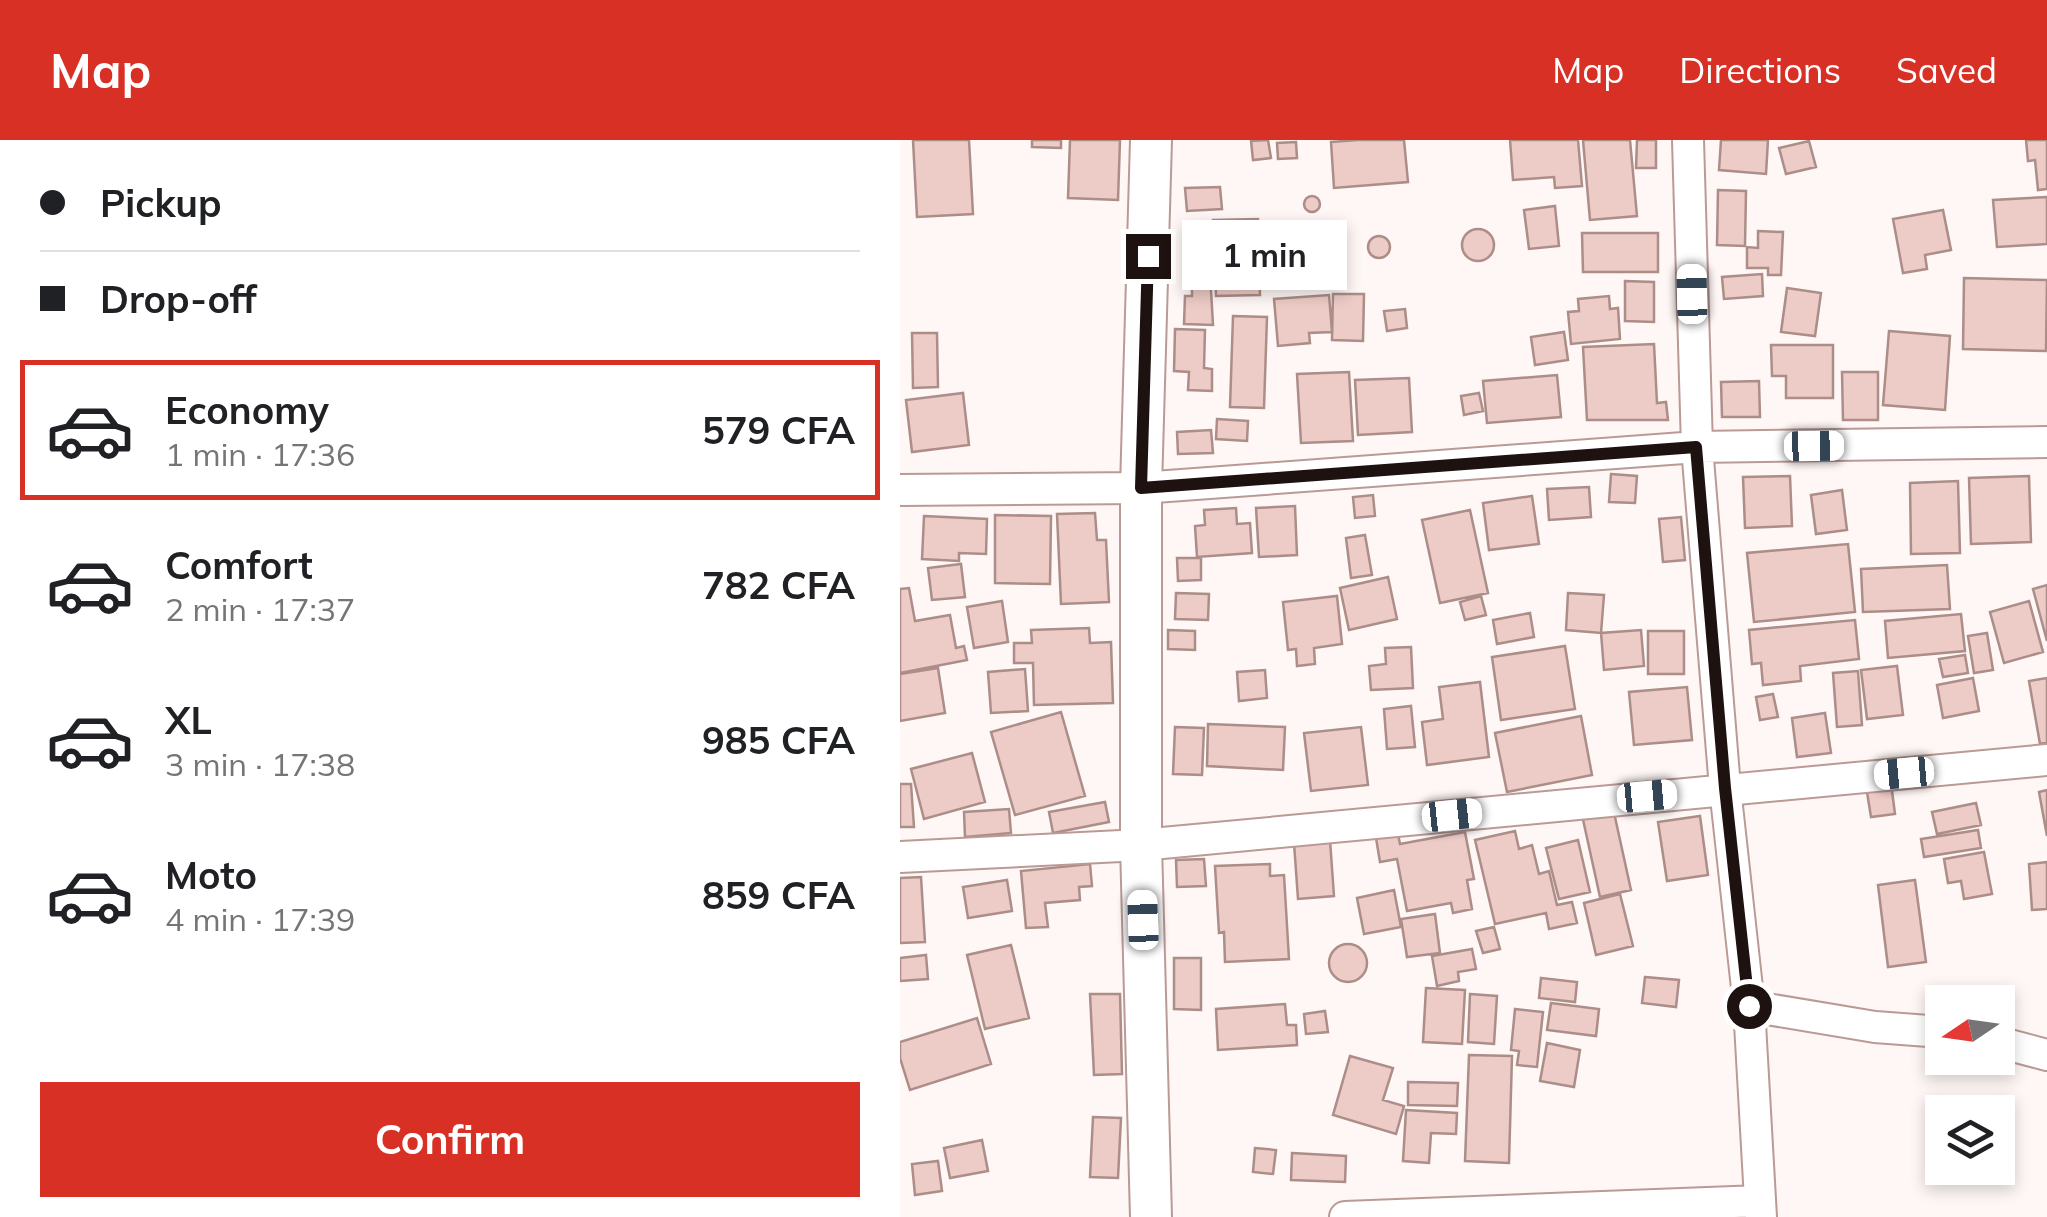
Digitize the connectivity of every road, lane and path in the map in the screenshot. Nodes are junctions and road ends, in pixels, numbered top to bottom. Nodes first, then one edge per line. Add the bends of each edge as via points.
1 (1151, 140) edge
2 (1688, 140) edge
3 (2047, 442) edge
4 (1696, 447) junction
5 (1141, 488) junction
6 (900, 490) edge
7 (2047, 760) edge
8 (1725, 788) junction
9 (1141, 845) junction
10 (900, 857) edge
11 (1749, 1006) junction
12 (1925, 1031) edge
13 (2015, 1047) edge
14 (2047, 1055) edge
15 (1760, 1209) edge
16 (1151, 1217) edge
17 (1345, 1217) edge

1 - 5 main road
2 - 4 street
3 - 4 street
4 - 5 street
4 - 8 street
5 - 6 street
5 - 9 main road
7 - 8 street
8 - 9 street
8 - 11 street
9 - 10 street
9 - 16 main road
11 - 12 street
11 - 15 street
13 - 14 street
15 - 17 street

